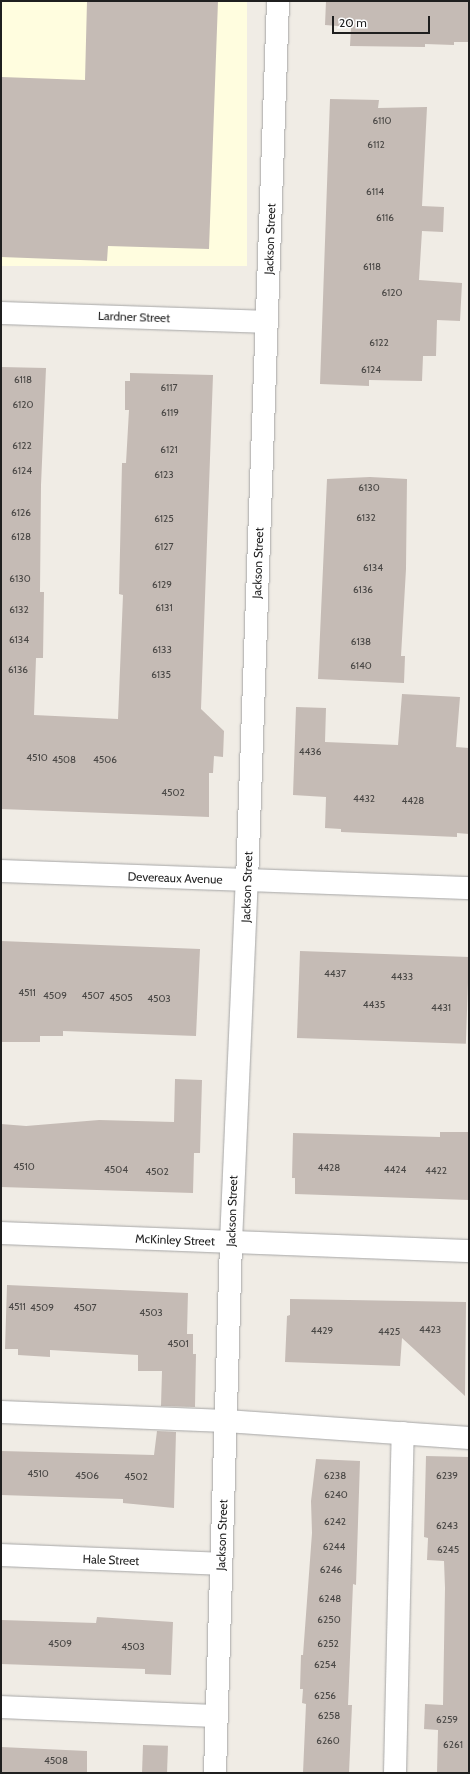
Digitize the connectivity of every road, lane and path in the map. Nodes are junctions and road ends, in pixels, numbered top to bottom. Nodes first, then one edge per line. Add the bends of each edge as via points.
1 (278, 1) edge
2 (1, 313) edge
3 (267, 322) junction
4 (1, 871) edge
5 (247, 881) junction
6 (469, 888) edge
7 (1, 1233) edge
8 (231, 1242) junction
9 (469, 1251) edge
10 (1, 1412) edge
11 (226, 1420) junction
12 (403, 1433) junction
13 (469, 1438) edge
14 (1, 1556) edge
15 (221, 1564) junction
16 (1, 1707) edge
17 (216, 1716) junction
18 (215, 1773) edge
19 (395, 1773) edge

1 - 3 street, Jackson Street
2 - 3 street, Lardner Street
3 - 5 street, Jackson Street
4 - 5 street, Devereaux Avenue
5 - 6 street, Devereaux Avenue
5 - 8 street, Jackson Street
7 - 8 street, McKinley Street
8 - 9 street, McKinley Street
8 - 11 street, Jackson Street
10 - 11 street
11 - 12 street
11 - 15 street, Jackson Street
12 - 13 street
12 - 19 street
14 - 15 street, Hale Street
15 - 17 street, Jackson Street
16 - 17 street
17 - 18 street, Jackson Street

